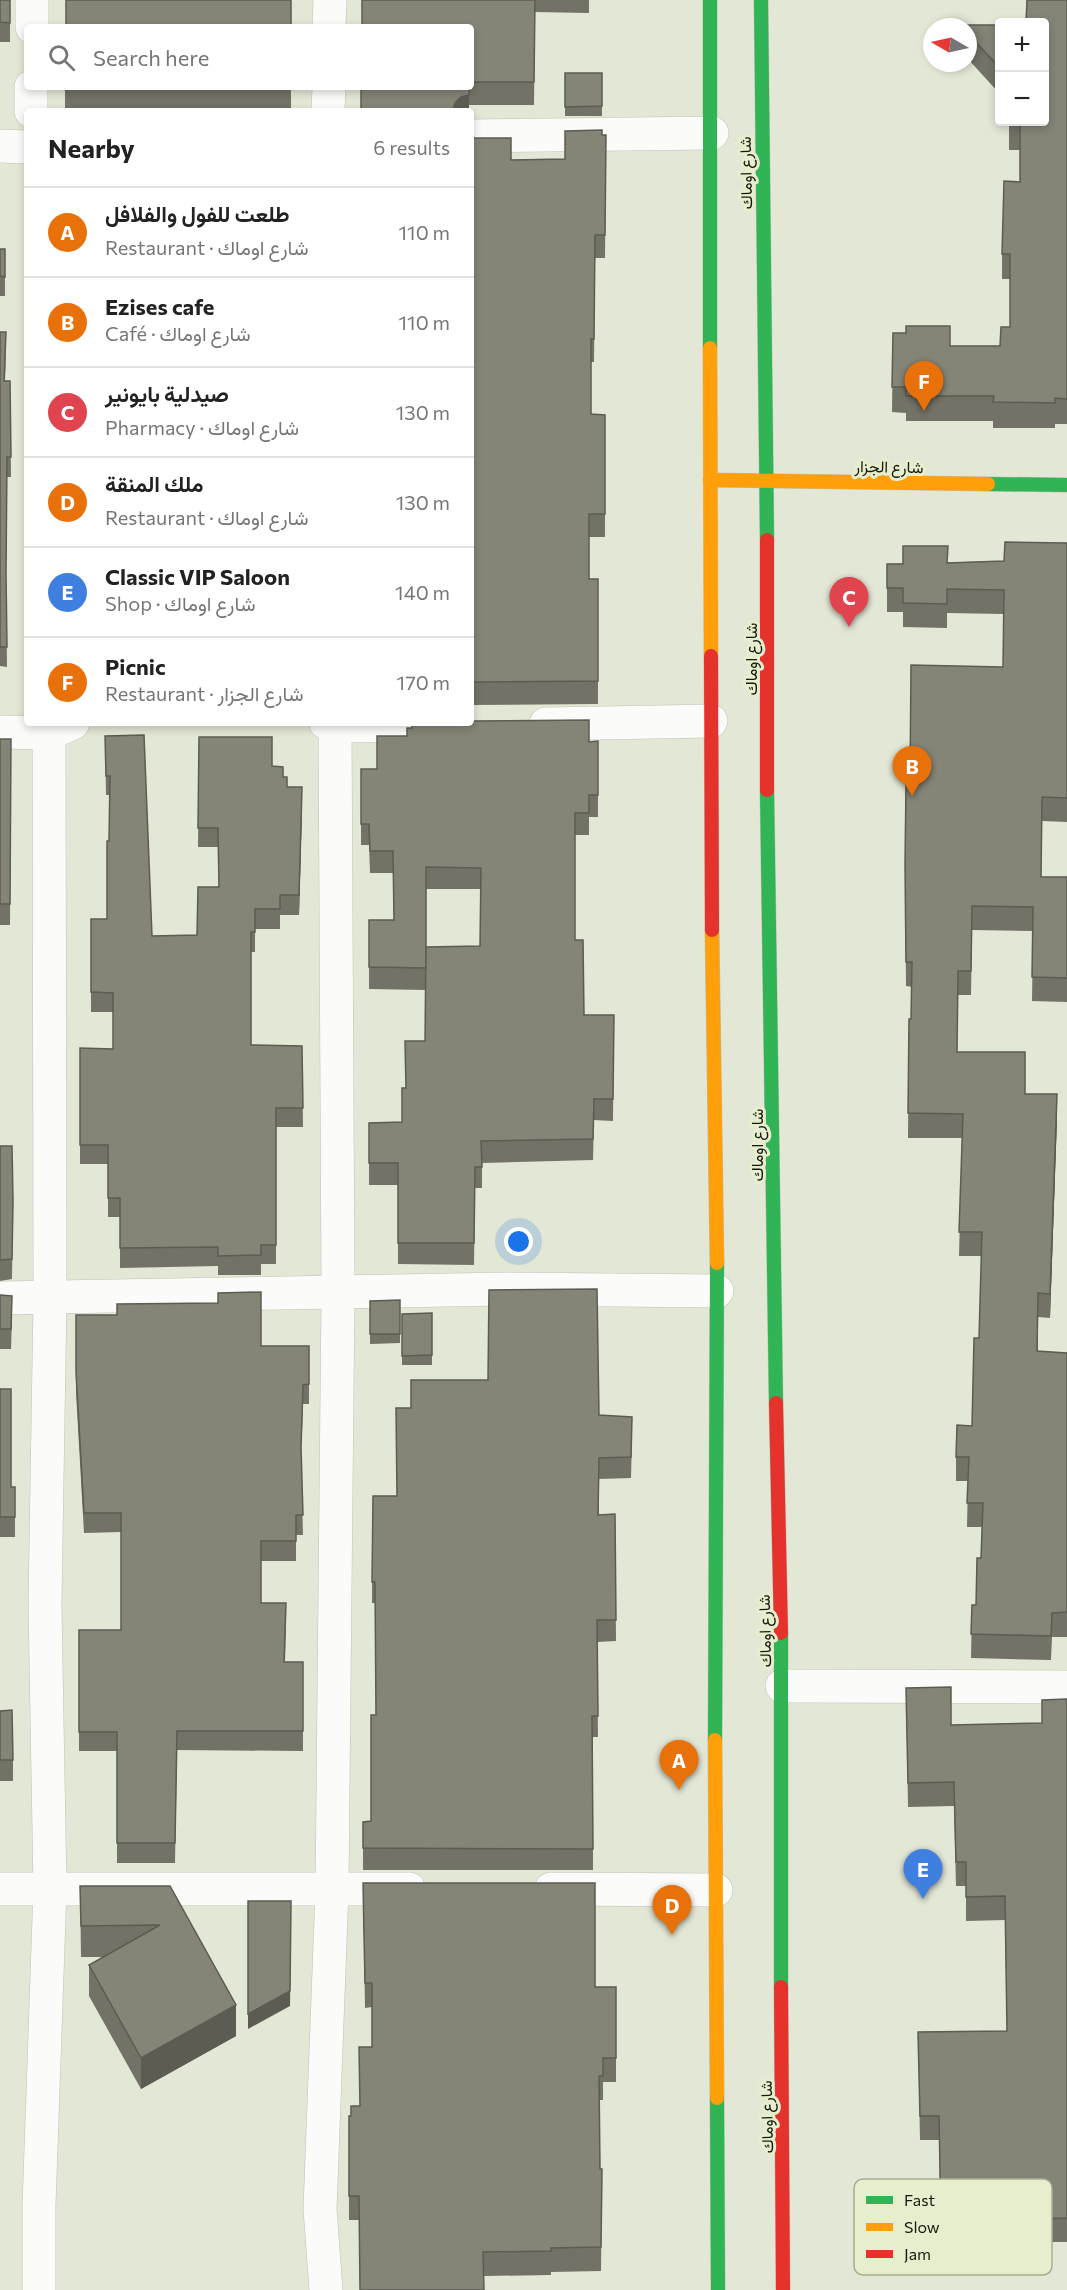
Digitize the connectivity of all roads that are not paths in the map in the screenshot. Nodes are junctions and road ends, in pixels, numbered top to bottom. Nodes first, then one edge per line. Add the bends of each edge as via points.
1 (32, 0) edge
2 (330, 0) edge
3 (710, 0) edge
4 (761, 0) edge
5 (32, 24) edge
6 (329, 24) edge
7 (31, 90) edge
8 (328, 90) edge
9 (31, 108) edge
10 (328, 108) edge
11 (712, 133) junction
12 (474, 136) edge
13 (0, 146) edge
14 (24, 147) edge
15 (710, 480) junction
16 (767, 480) junction
17 (1067, 485) edge
18 (711, 722) junction
19 (474, 724) edge
20 (57, 726) edge
21 (332, 726) edge
22 (0, 732) edge
23 (717, 1291) junction
24 (338, 1293) junction
25 (0, 1298) edge
26 (50, 1298) junction
27 (782, 1686) junction
28 (1067, 1687) edge
29 (516, 1888) edge
30 (0, 1889) edge
31 (50, 1889) junction
32 (436, 1889) edge
33 (332, 1890) junction
34 (716, 1890) junction
35 (39, 2290) edge
36 (326, 2290) edge
37 (718, 2290) edge
38 (783, 2290) edge

1 - 5 street
2 - 6 street
3 - 11 main road, شارع اوماك
4 - 16 main road, شارع اوماك
7 - 9 street
8 - 10 street
11 - 12 street
11 - 15 main road, شارع اوماك
13 - 14 street
15 - 16 main road, شارع الجزار
15 - 18 main road, شارع اوماك
16 - 17 main road, شارع الجزار
16 - 27 main road, شارع اوماك via 773,1285
18 - 19 street
18 - 23 main road, شارع اوماك
20 - 22 street
20 - 26 street
21 - 24 street
23 - 24 street via 506,1289
23 - 34 main road, شارع اوماك
24 - 26 street
24 - 33 street
25 - 26 street
26 - 31 street via 45,1605
27 - 28 street
27 - 38 main road, شارع اوماك
29 - 34 street
30 - 31 street
31 - 33 street
31 - 35 street
32 - 33 street
33 - 36 street via 320,2209
34 - 37 main road, شارع اوماك

